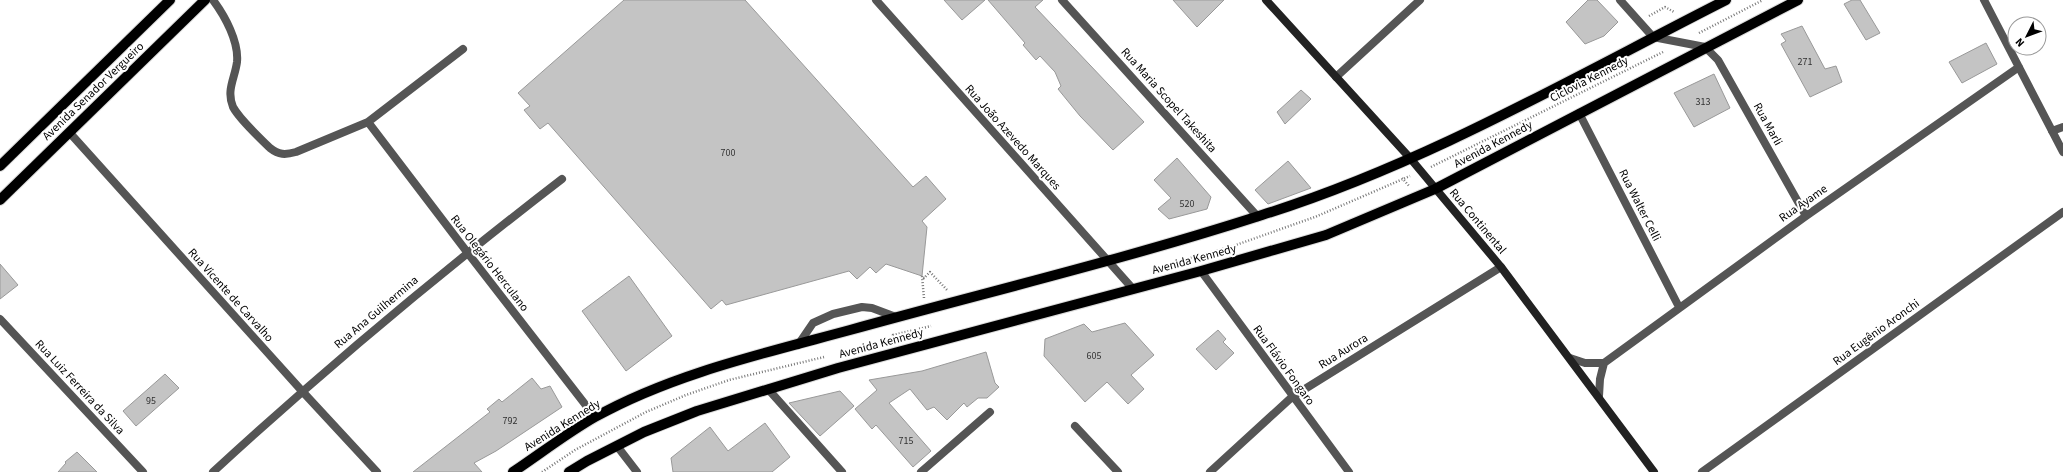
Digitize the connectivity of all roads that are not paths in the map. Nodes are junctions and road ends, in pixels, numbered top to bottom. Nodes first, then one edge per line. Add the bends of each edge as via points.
1 (170, 0) edge
2 (205, 0) edge
3 (213, 0) edge
4 (1062, 0) edge
5 (1266, 0) edge
6 (1420, 0) edge
7 (1620, 0) edge
8 (1726, 0) edge
9 (1798, 0) edge
10 (1984, 0) edge
11 (880, 1) edge
12 (1653, 36) junction
13 (1705, 47) junction
14 (464, 49) dead end
15 (2019, 67) junction
16 (1336, 77) junction
17 (1579, 113) junction
18 (368, 122) junction
19 (2063, 126) edge
20 (2052, 131) junction
21 (69, 132) junction
22 (2063, 152) edge
23 (1410, 158) junction
24 (0, 166) edge
25 (562, 179) dead end
26 (1436, 189) junction
27 (0, 200) edge
28 (2063, 212) edge
29 (1806, 216) junction
30 (1258, 217) junction
31 (466, 252) junction
32 (1108, 261) junction
33 (1502, 267) junction
34 (1200, 271) junction
35 (1132, 289) junction
36 (1679, 307) junction
37 (896, 317) junction
38 (0, 319) edge
39 (798, 345) junction
40 (1570, 358) junction
41 (1604, 363) junction
42 (768, 389) junction
43 (302, 391) junction
44 (1599, 396) junction
45 (1292, 397) junction
46 (990, 412) dead end
47 (595, 417) junction
48 (1075, 426) dead end
49 (617, 446) junction
50 (143, 472) edge
51 (213, 472) edge
52 (377, 472) edge
53 (513, 472) edge
54 (569, 472) edge
55 (637, 472) edge
56 (842, 472) edge
57 (921, 472) edge
58 (1118, 472) edge
59 (1210, 472) edge
60 (1348, 472) edge
61 (1654, 472) edge
62 (1702, 472) edge

1 - 24 main road, Avenida Senador Vergueiro
2 - 21 main road, Avenida Senador Vergueiro
3 - 18 street via 227,24 237,51 237,63 230,87 233,106 276,153 284,155 296,152
4 - 30 street, Rua Maria Scopel Takeshita
5 - 16 street, Rua Continental
6 - 16 street
7 - 12 street
8 - 12 main road, Avenida Kennedy
9 - 13 main road, Avenida Kennedy
10 - 15 street
11 - 32 street, Rua João Azevedo Marques
12 - 13 street
12 - 23 main road, Avenida Kennedy via 1484,125
13 - 17 main road, Avenida Kennedy
13 - 29 street, Rua Marli via 1718,60
14 - 18 street
15 - 20 street
15 - 29 street, Rua Ayame
16 - 23 street, Rua Continental
17 - 26 main road, Avenida Kennedy
17 - 36 street, Rua Walter Celli
18 - 31 street, Rua Olegário Herculano
19 - 20 street
20 - 22 street
21 - 27 main road, Avenida Senador Vergueiro
21 - 43 street, Rua Vicente de Carvalho
23 - 26 street, Rua Continental
23 - 30 main road, Avenida Kennedy via 1328,193
25 - 31 street, Rua Ana Guilhermina
26 - 33 street, Rua Continental
26 - 34 main road, Avenida Kennedy via 1326,235
28 - 62 street, Rua Eugênio Aronchi
29 - 36 street, Rua Ayame
30 - 32 main road, Avenida Kennedy
31 - 43 street, Rua Ana Guilhermina
31 - 47 street, Rua Olegário Herculano
32 - 35 street, Rua João Azevedo Marques
32 - 37 main road, Avenida Kennedy
33 - 40 street, Rua Continental
33 - 45 street, Rua Aurora
34 - 35 main road, Avenida Kennedy
34 - 45 street, Rua Flávio Fongaro
35 - 42 main road, Avenida Kennedy
36 - 41 street, Rua Ayame
37 - 39 main road, Avenida Kennedy
37 - 39 street via 862,307 832,314 818,319
38 - 50 street, Rua Luiz Ferreira da Silva
39 - 47 main road, Avenida Kennedy via 664,385
40 - 41 street via 1585,363
40 - 44 street, Rua Continental
41 - 44 street
42 - 49 main road, Avenida Kennedy via 697,411
42 - 56 street
43 - 51 street, Rua Ana Guilhermina
43 - 52 street, Rua Vicente de Carvalho
44 - 61 street, Rua Continental
45 - 59 street, Rua Aurora
45 - 60 street, Rua Flávio Fongaro
46 - 57 street
47 - 53 main road, Avenida Kennedy
48 - 58 street
49 - 54 main road, Avenida Kennedy
49 - 55 street

